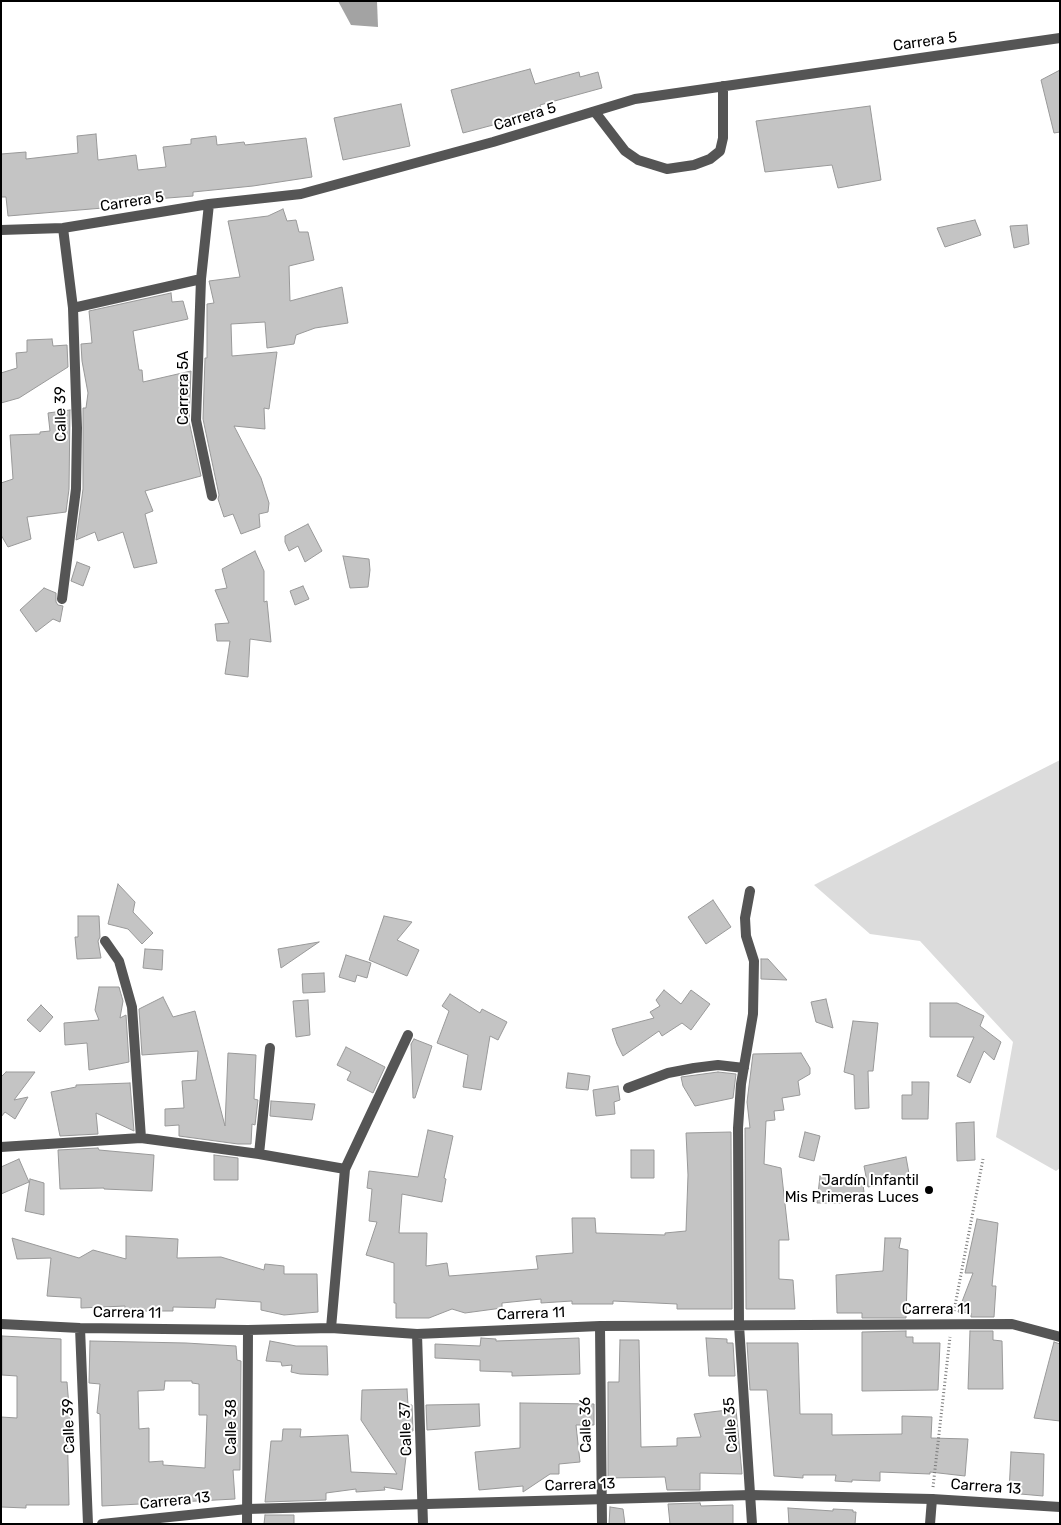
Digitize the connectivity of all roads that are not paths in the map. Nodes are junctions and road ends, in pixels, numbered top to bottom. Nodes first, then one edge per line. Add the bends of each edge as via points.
1 (1060, 38) edge
2 (723, 86) junction
3 (595, 112) junction
4 (209, 204) junction
5 (63, 228) junction
6 (1, 230) edge
7 (201, 279) junction
8 (73, 308) junction
9 (212, 496) dead end
10 (62, 599) dead end
11 (750, 891) dead end
12 (104, 941) dead end
13 (408, 1035) dead end
14 (270, 1048) dead end
15 (744, 1068) junction
16 (628, 1088) dead end
17 (141, 1138) junction
18 (1, 1147) edge
19 (259, 1154) junction
20 (345, 1168) junction
21 (1, 1324) edge
22 (739, 1325) junction
23 (600, 1326) junction
24 (80, 1328) junction
25 (331, 1328) junction
26 (248, 1330) junction
27 (417, 1334) junction
28 (1060, 1337) edge
29 (751, 1495) junction
30 (602, 1499) junction
31 (932, 1499) junction
32 (424, 1504) junction
33 (1060, 1507) edge
34 (247, 1509) junction
35 (88, 1524) edge
36 (102, 1524) edge
37 (247, 1524) edge
38 (423, 1524) edge
39 (602, 1524) edge
40 (752, 1524) edge
41 (930, 1524) edge

1 - 2 street, Carrera 5
2 - 3 street, Carrera 5 via 635,100
2 - 3 street via 720,151 694,165 667,169 638,160 625,151
3 - 4 street, Carrera 5 via 301,194
4 - 5 street, Carrera 5
4 - 7 street, Carrera 5A
5 - 6 street, Carrera 5
5 - 8 street, Calle 39
7 - 8 street
7 - 9 street, Carrera 5A via 196,420
8 - 10 street, Calle 39 via 76,489
11 - 15 street, Calle 35 via 745,918 746,936 754,961 753,1005
12 - 17 street via 119,961 132,1008
13 - 20 street
14 - 19 street
15 - 16 street via 718,1065 694,1068 668,1073
15 - 22 street, Calle 35 via 738,1128
17 - 18 street
17 - 19 street
19 - 20 street
20 - 25 street
21 - 24 street, Carrera 11
22 - 23 street, Carrera 11
22 - 28 street, Carrera 11 via 1012,1324
22 - 29 street, Calle 35
23 - 27 street, Carrera 11
23 - 30 street, Calle 36
24 - 26 street, Carrera 11
24 - 35 street, Calle 39
25 - 26 street, Carrera 11
25 - 27 street, Carrera 11
26 - 34 street, Calle 38
27 - 32 street, Calle 37
29 - 30 street, Carrera 13
29 - 31 street, Carrera 13
29 - 40 street, Calle 35
30 - 32 street, Carrera 13
30 - 39 street, Calle 36
31 - 33 street, Carrera 13
31 - 41 street
32 - 34 street, Carrera 13
32 - 38 street, Calle 37
34 - 36 street, Carrera 13
34 - 37 street, Calle 38

